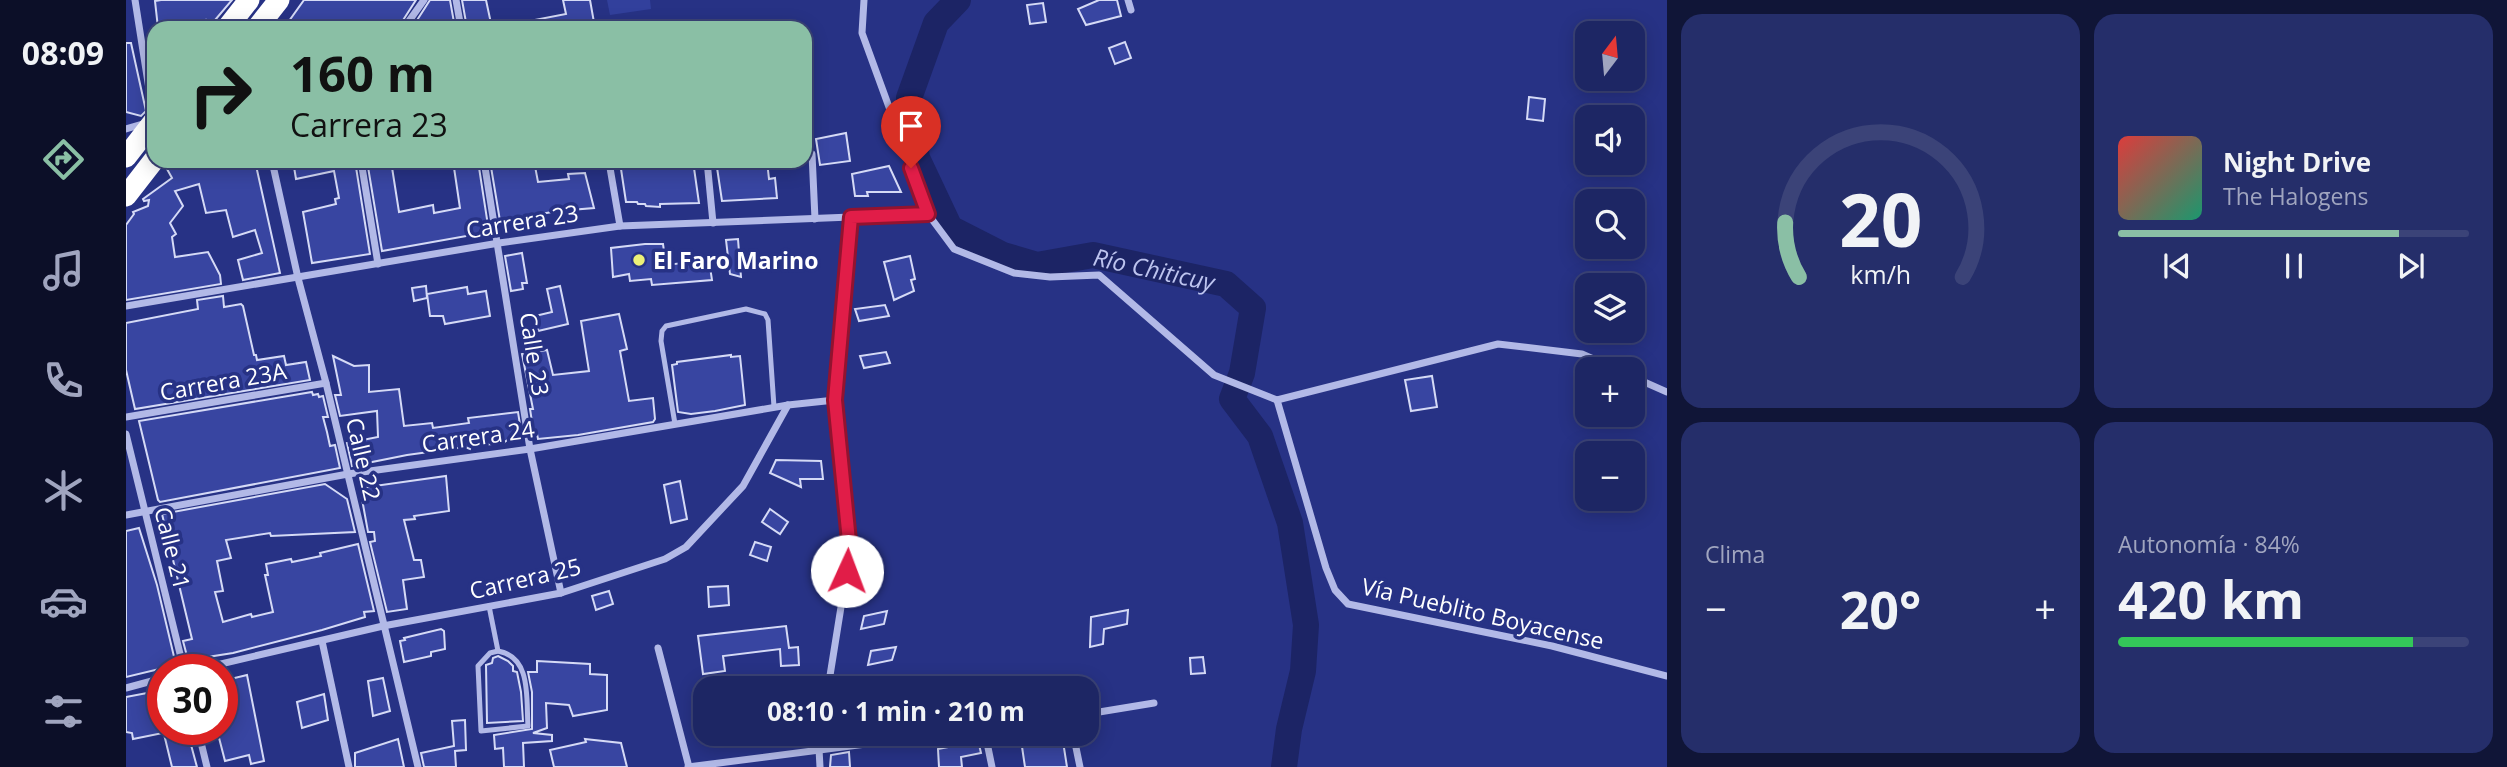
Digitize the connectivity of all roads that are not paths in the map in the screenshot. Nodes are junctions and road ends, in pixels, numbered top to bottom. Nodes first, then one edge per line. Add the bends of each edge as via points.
1 (135, 0) edge
2 (279, 0) edge
3 (424, 0) edge
4 (456, 0) edge
5 (864, 0) edge
6 (1128, 0) edge
7 (249, 9) edge
8 (1131, 10) dead end
9 (235, 21) edge
10 (409, 21) edge
11 (460, 21) edge
12 (147, 76) edge
13 (147, 123) edge
14 (126, 129) edge
15 (147, 130) edge
16 (812, 154) dead end
17 (126, 157) edge
18 (148, 168) edge
19 (274, 168) edge
20 (362, 168) edge
21 (485, 168) edge
22 (610, 168) edge
23 (708, 168) edge
24 (126, 196) edge
25 (928, 214) junction
26 (851, 217) junction
27 (815, 219) junction
28 (713, 223) junction
29 (620, 226) junction
30 (499, 243) junction
31 (378, 264) junction
32 (298, 278) junction
33 (126, 306) edge
34 (1589, 357) edge
35 (1645, 382) edge
36 (326, 383) junction
37 (1667, 392) edge
38 (835, 400) junction
39 (1277, 400) junction
40 (788, 405) junction
41 (774, 407) junction
42 (126, 417) edge
43 (675, 424) junction
44 (126, 434) edge
45 (530, 449) junction
46 (348, 474) junction
47 (145, 512) junction
48 (126, 515) edge
49 (561, 593) junction
50 (489, 606) junction
51 (383, 626) junction
52 (322, 640) junction
53 (658, 648) dead end
54 (498, 651) junction
55 (180, 654) edge
56 (238, 660) edge
57 (830, 676) edge
58 (1667, 676) edge
59 (147, 682) edge
60 (126, 688) edge
61 (1154, 703) dead end
62 (1099, 712) edge
63 (202, 745) edge
64 (819, 746) edge
65 (844, 746) edge
66 (988, 746) edge
67 (1076, 746) edge
68 (819, 749) junction
69 (207, 767) edge
70 (349, 767) edge
71 (418, 767) edge
72 (688, 767) edge
73 (821, 767) edge
74 (992, 767) edge
75 (1080, 767) edge

1 - 12 street
2 - 7 highway
3 - 10 street
4 - 11 street
5 - 25 street via 862,33
6 - 8 street
7 - 9 highway
13 - 14 street
15 - 17 highway
16 - 27 street
18 - 24 highway
19 - 32 street, Calle 22
20 - 31 street
21 - 30 street, Calle 23
22 - 29 street
23 - 28 street
25 - 26 street, Carrera 23
25 - 39 street via 954,249 1014,273 1099,275 1214,375
26 - 27 street, Carrera 23
26 - 38 street
27 - 28 street, Carrera 23
28 - 29 street, Carrera 23
29 - 30 street, Carrera 23
30 - 31 street, Carrera 23
30 - 45 street, Calle 23
31 - 32 street, Carrera 23
32 - 33 street, Carrera 23
32 - 36 street, Calle 22
34 - 39 street via 1498,344
35 - 37 street
36 - 42 street, Carrera 23A
36 - 46 street, Calle 22
38 - 40 street, Carrera 24
38 - 57 street via 850,551
39 - 58 street, Vía Pueblito Boyacense via 1326,568 1335,590 1348,604 1552,646
40 - 41 street, Carrera 24
40 - 49 street, Carrera 25 via 743,486 686,547 665,559
41 - 43 street, Carrera 24
41 - 43 lane via 768,320 765,314 746,309 666,326 662,331
43 - 45 street, Carrera 24
44 - 47 street, Calle 21
45 - 46 street, Carrera 24
45 - 49 street, Calle 23
46 - 47 street, Carrera 24
46 - 51 street, Calle 22
47 - 48 street, Carrera 24
47 - 55 street, Calle 21
49 - 50 street, Carrera 25
50 - 51 street, Carrera 25
50 - 54 lane
51 - 52 street, Carrera 25
51 - 71 street, Calle 22
52 - 56 street, Carrera 25
52 - 70 street
53 - 72 street
54 - 54 lane via 513,656 522,666 528,726 481,731 478,666
59 - 60 street
61 - 62 street
63 - 69 street
64 - 68 street
65 - 68 street
66 - 74 street
67 - 75 street
68 - 72 street
68 - 73 street

